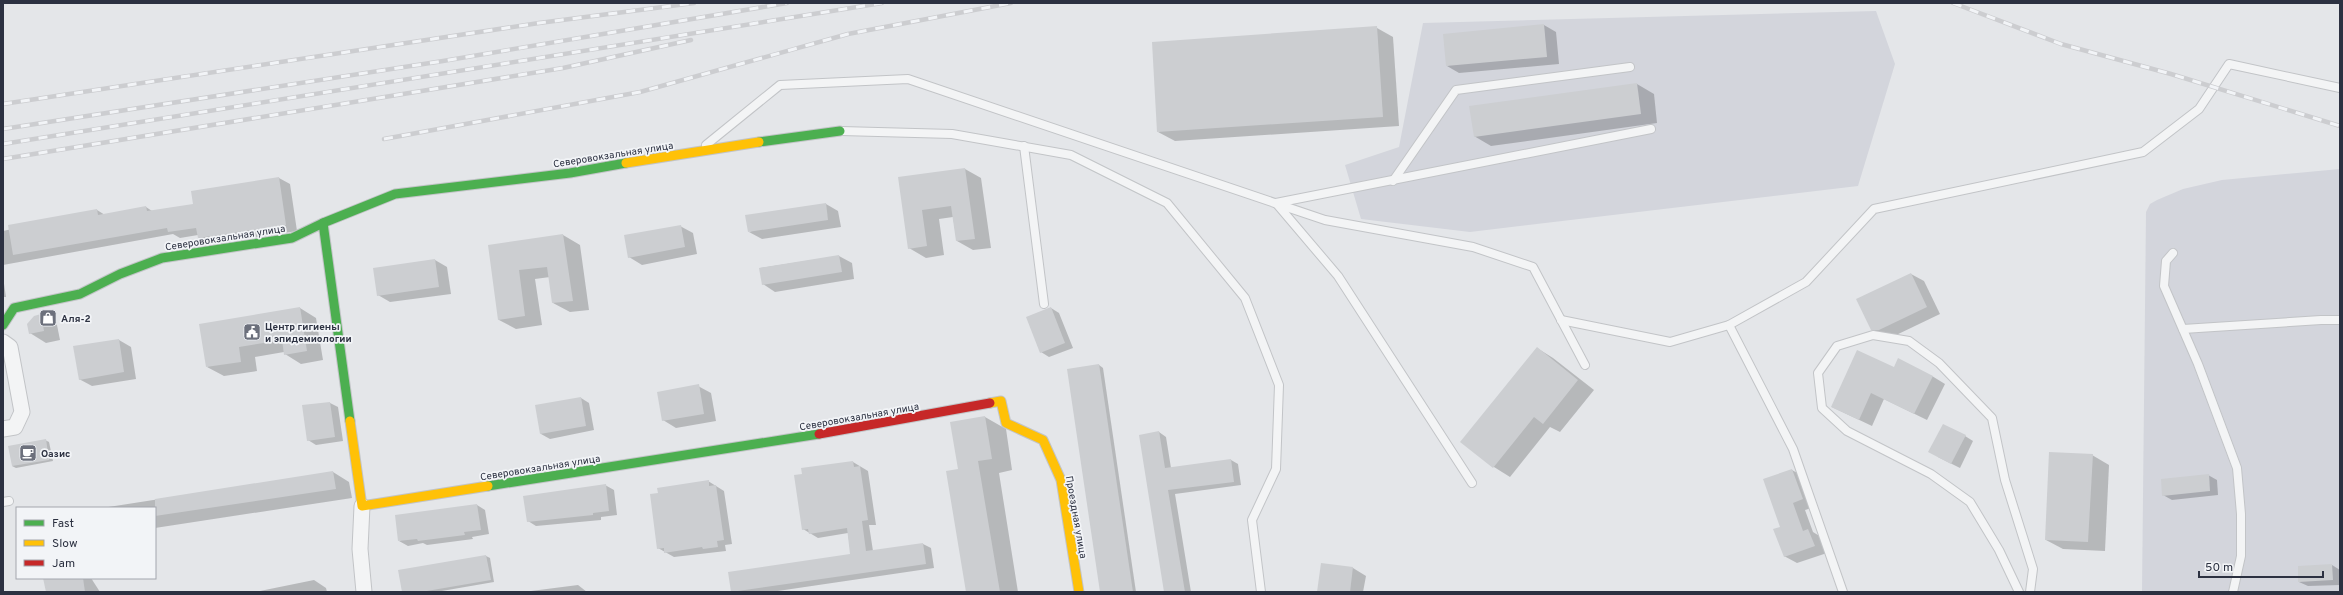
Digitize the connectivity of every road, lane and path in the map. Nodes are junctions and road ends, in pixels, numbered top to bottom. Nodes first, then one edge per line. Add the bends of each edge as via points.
1 (1630, 67) dead end
2 (2340, 88) edge
3 (1651, 130) dead end
4 (840, 131) joint
5 (1024, 146) junction
6 (698, 151) junction
7 (1393, 180) junction
8 (1276, 204) junction
9 (323, 224) junction
10 (2173, 253) dead end
11 (1044, 304) dead end
12 (1561, 320) junction
13 (2340, 320) edge
14 (3, 325) edge
15 (1729, 325) junction
16 (2183, 329) junction
17 (3, 342) edge
18 (1585, 365) dead end
19 (1001, 401) joint
20 (3, 429) edge
21 (1472, 483) dead end
22 (362, 506) junction
23 (364, 592) edge
24 (1079, 592) edge
25 (1261, 592) edge
26 (1843, 592) edge
27 (2019, 592) edge
28 (2030, 592) edge
29 (2233, 592) edge

1 - 7 lane via 1456,90
2 - 15 lane via 2229,64 2199,109 2143,152 1874,209 1806,282
3 - 7 lane
4 - 5 lane via 952,134
4 - 6 street, Северовокзальная улица
5 - 11 lane
5 - 25 lane via 1071,154 1166,203 1244,298 1279,384 1276,469 1252,520
6 - 8 lane via 780,85 908,79
6 - 9 street, Северовокзальная улица via 570,173 395,194
7 - 8 lane
8 - 12 lane via 1325,220 1473,247 1533,267
8 - 21 lane via 1338,276
9 - 14 street, Северовокзальная улица via 292,238 162,258 120,274 80,294 14,308
9 - 22 street
10 - 16 lane via 2166,261 2164,286
12 - 15 lane via 1670,342
12 - 18 lane
13 - 16 lane
15 - 26 lane via 1793,449
16 - 29 lane via 2237,468 2241,556
17 - 20 street via 10,347 22,412 15,427
19 - 22 street, Северовокзальная улица via 779,442
19 - 24 street, Проездная улица via 1006,423 1043,440 1061,480
22 - 23 street via 360,549
27 - 28 lane via 1999,550 1970,502 1930,474 1847,431 1822,408 1818,373 1837,346 1873,335 1909,341 1939,363 1992,418 2005,480 2033,569

